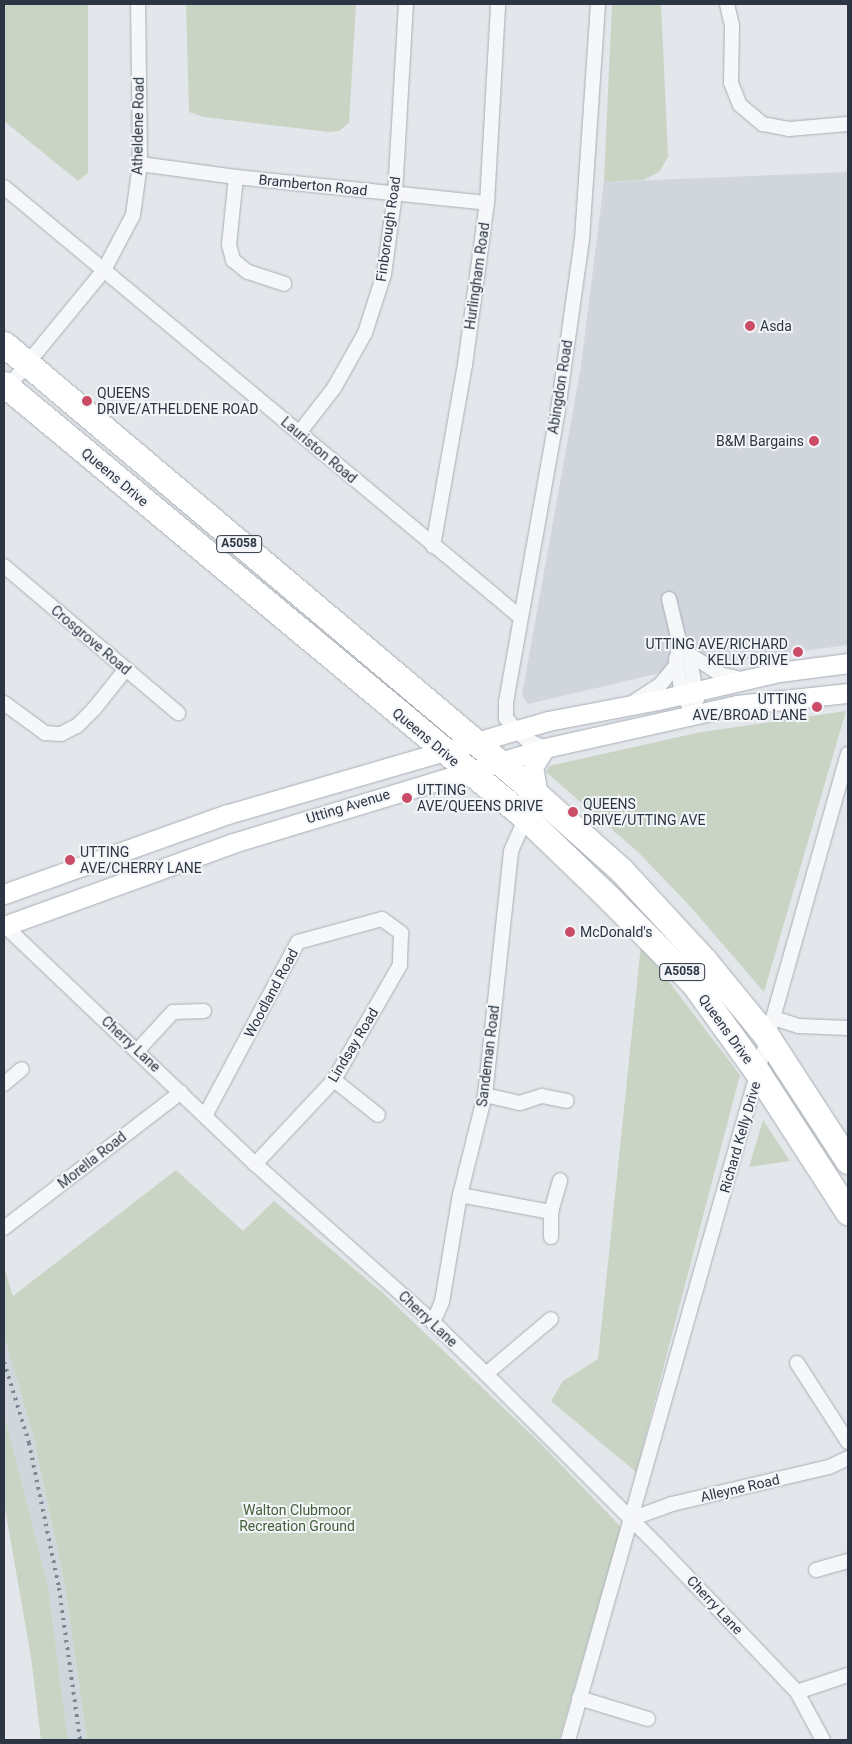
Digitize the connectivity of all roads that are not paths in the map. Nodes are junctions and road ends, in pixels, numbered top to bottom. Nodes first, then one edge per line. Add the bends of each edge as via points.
1 (138, 4) edge
2 (406, 4) edge
3 (498, 4) edge
4 (598, 4) edge
5 (727, 4) edge
6 (848, 124) edge
7 (140, 164) junction
8 (236, 177) junction
9 (4, 187) edge
10 (395, 194) junction
11 (487, 203) junction
12 (104, 270) junction
13 (284, 284) dead end
14 (4, 344) edge
15 (26, 363) junction
16 (6, 385) edge
17 (299, 433) junction
18 (432, 546) junction
19 (4, 566) edge
20 (670, 599) dead end
21 (519, 616) junction
22 (684, 650) junction
23 (848, 663) edge
24 (676, 665) junction
25 (126, 669) junction
26 (746, 680) junction
27 (690, 693) junction
28 (848, 693) edge
29 (4, 703) edge
30 (632, 703) junction
31 (178, 714) dead end
32 (695, 714) junction
33 (516, 730) junction
34 (475, 743) junction
35 (546, 748) junction
36 (443, 752) junction
37 (848, 754) edge
38 (498, 761) junction
39 (469, 773) junction
40 (538, 795) junction
41 (526, 818) junction
42 (4, 894) edge
43 (4, 926) edge
44 (401, 933) joint
45 (204, 1010) dead end
46 (771, 1028) junction
47 (848, 1028) edge
48 (137, 1050) junction
49 (22, 1069) dead end
50 (758, 1073) junction
51 (334, 1080) junction
52 (4, 1084) edge
53 (181, 1092) junction
54 (485, 1095) junction
55 (567, 1101) dead end
56 (206, 1114) junction
57 (378, 1114) dead end
58 (848, 1161) edge
59 (255, 1164) junction
60 (560, 1180) dead end
61 (460, 1195) junction
62 (551, 1212) junction
63 (848, 1212) edge
64 (4, 1228) edge
65 (551, 1237) dead end
66 (551, 1319) dead end
67 (433, 1322) junction
68 (797, 1363) dead end
69 (486, 1374) junction
70 (848, 1442) edge
71 (848, 1458) edge
72 (631, 1519) junction
73 (848, 1561) edge
74 (816, 1570) dead end
75 (848, 1675) edge
76 (797, 1692) junction
77 (579, 1698) junction
78 (648, 1719) dead end
79 (568, 1740) edge
80 (823, 1740) edge

1 - 7 street, Atheldene Road
2 - 10 street, Finborough Road
3 - 11 street, Hurlingham Road
4 - 21 street, Abingdon Road via 582,239 558,410
5 - 6 street via 732,24 731,82 740,105 763,124 789,130
7 - 8 street, Bramberton Road
7 - 12 street, Atheldene Road via 133,215
8 - 10 street, Bramberton Road
8 - 13 street via 228,245 233,260 248,272
9 - 12 street, Lauriston Road
10 - 11 street, Bramberton Road
10 - 17 street, Finborough Road via 384,274 365,333 334,388
11 - 18 street, Hurlingham Road via 465,365
12 - 15 street, Atheldene Road
12 - 17 street, Lauriston Road
14 - 15 highway, Queens Drive / A5058
15 - 16 street, Atheldene Road
15 - 34 highway, Queens Drive / A5058
16 - 36 highway, Queens Drive / A5058
17 - 18 street, Lauriston Road
18 - 21 street, Lauriston Road
19 - 25 street, Crosgrove Road
20 - 22 street
21 - 33 street, Abingdon Road via 506,702 506,718
22 - 24 street
22 - 26 street via 720,674
22 - 27 street
23 - 26 street, Utting Avenue
24 - 27 street
24 - 30 street via 660,685
25 - 29 street via 88,715 61,734 45,733
25 - 31 street, Crosgrove Road
26 - 27 street, Utting Avenue
27 - 30 street, Utting Avenue
27 - 32 street
28 - 32 street, Utting Avenue via 788,698
30 - 33 street, Utting Avenue
32 - 35 street, Utting Avenue
33 - 34 street, Utting Avenue
33 - 35 street via 527,740
34 - 36 street, Utting Avenue
34 - 38 highway, Queens Drive / A5058
35 - 38 street, Utting Avenue
35 - 40 street via 533,767
36 - 39 highway, Queens Drive / A5058
36 - 42 street, Utting Avenue via 228,814
37 - 46 street, Richard Kelly Drive
38 - 39 street, Utting Avenue
38 - 40 highway, Queens Drive / A5058
39 - 41 highway, Queens Drive / A5058
39 - 43 street, Utting Avenue via 411,787 233,843
40 - 46 highway, Queens Drive / A5058 via 621,870
41 - 50 highway, Queens Drive / A5058 via 694,984
41 - 54 street, Sandeman Road via 511,851
43 - 48 street, Cherry Lane
44 - 51 street, Lindsay Road via 400,964
44 - 56 street, Woodland Road via 382,919 298,942
45 - 48 street via 173,1012
46 - 47 street
46 - 50 street, Richard Kelly Drive
46 - 58 highway, Queens Drive / A5058
48 - 53 street, Cherry Lane
49 - 52 street
50 - 63 highway, Queens Drive / A5058
50 - 72 street, Richard Kelly Drive
51 - 57 street
51 - 59 street, Lindsay Road
53 - 56 street, Cherry Lane
53 - 64 street, Morella Road
54 - 55 street via 520,1103 542,1096
54 - 61 street, Sandeman Road
56 - 59 street, Cherry Lane
59 - 67 street, Cherry Lane
60 - 62 street
61 - 62 street
61 - 67 street, Sandeman Road via 442,1302
62 - 65 street
66 - 69 street
67 - 69 street, Cherry Lane
68 - 70 street
69 - 72 street, Cherry Lane
71 - 72 street, Alleyne Road via 829,1467 672,1504
72 - 76 street, Cherry Lane
72 - 77 street, Richard Kelly Drive
73 - 74 street
75 - 76 street
76 - 80 street, Cherry Lane
77 - 78 street
77 - 79 street, Richard Kelly Drive

